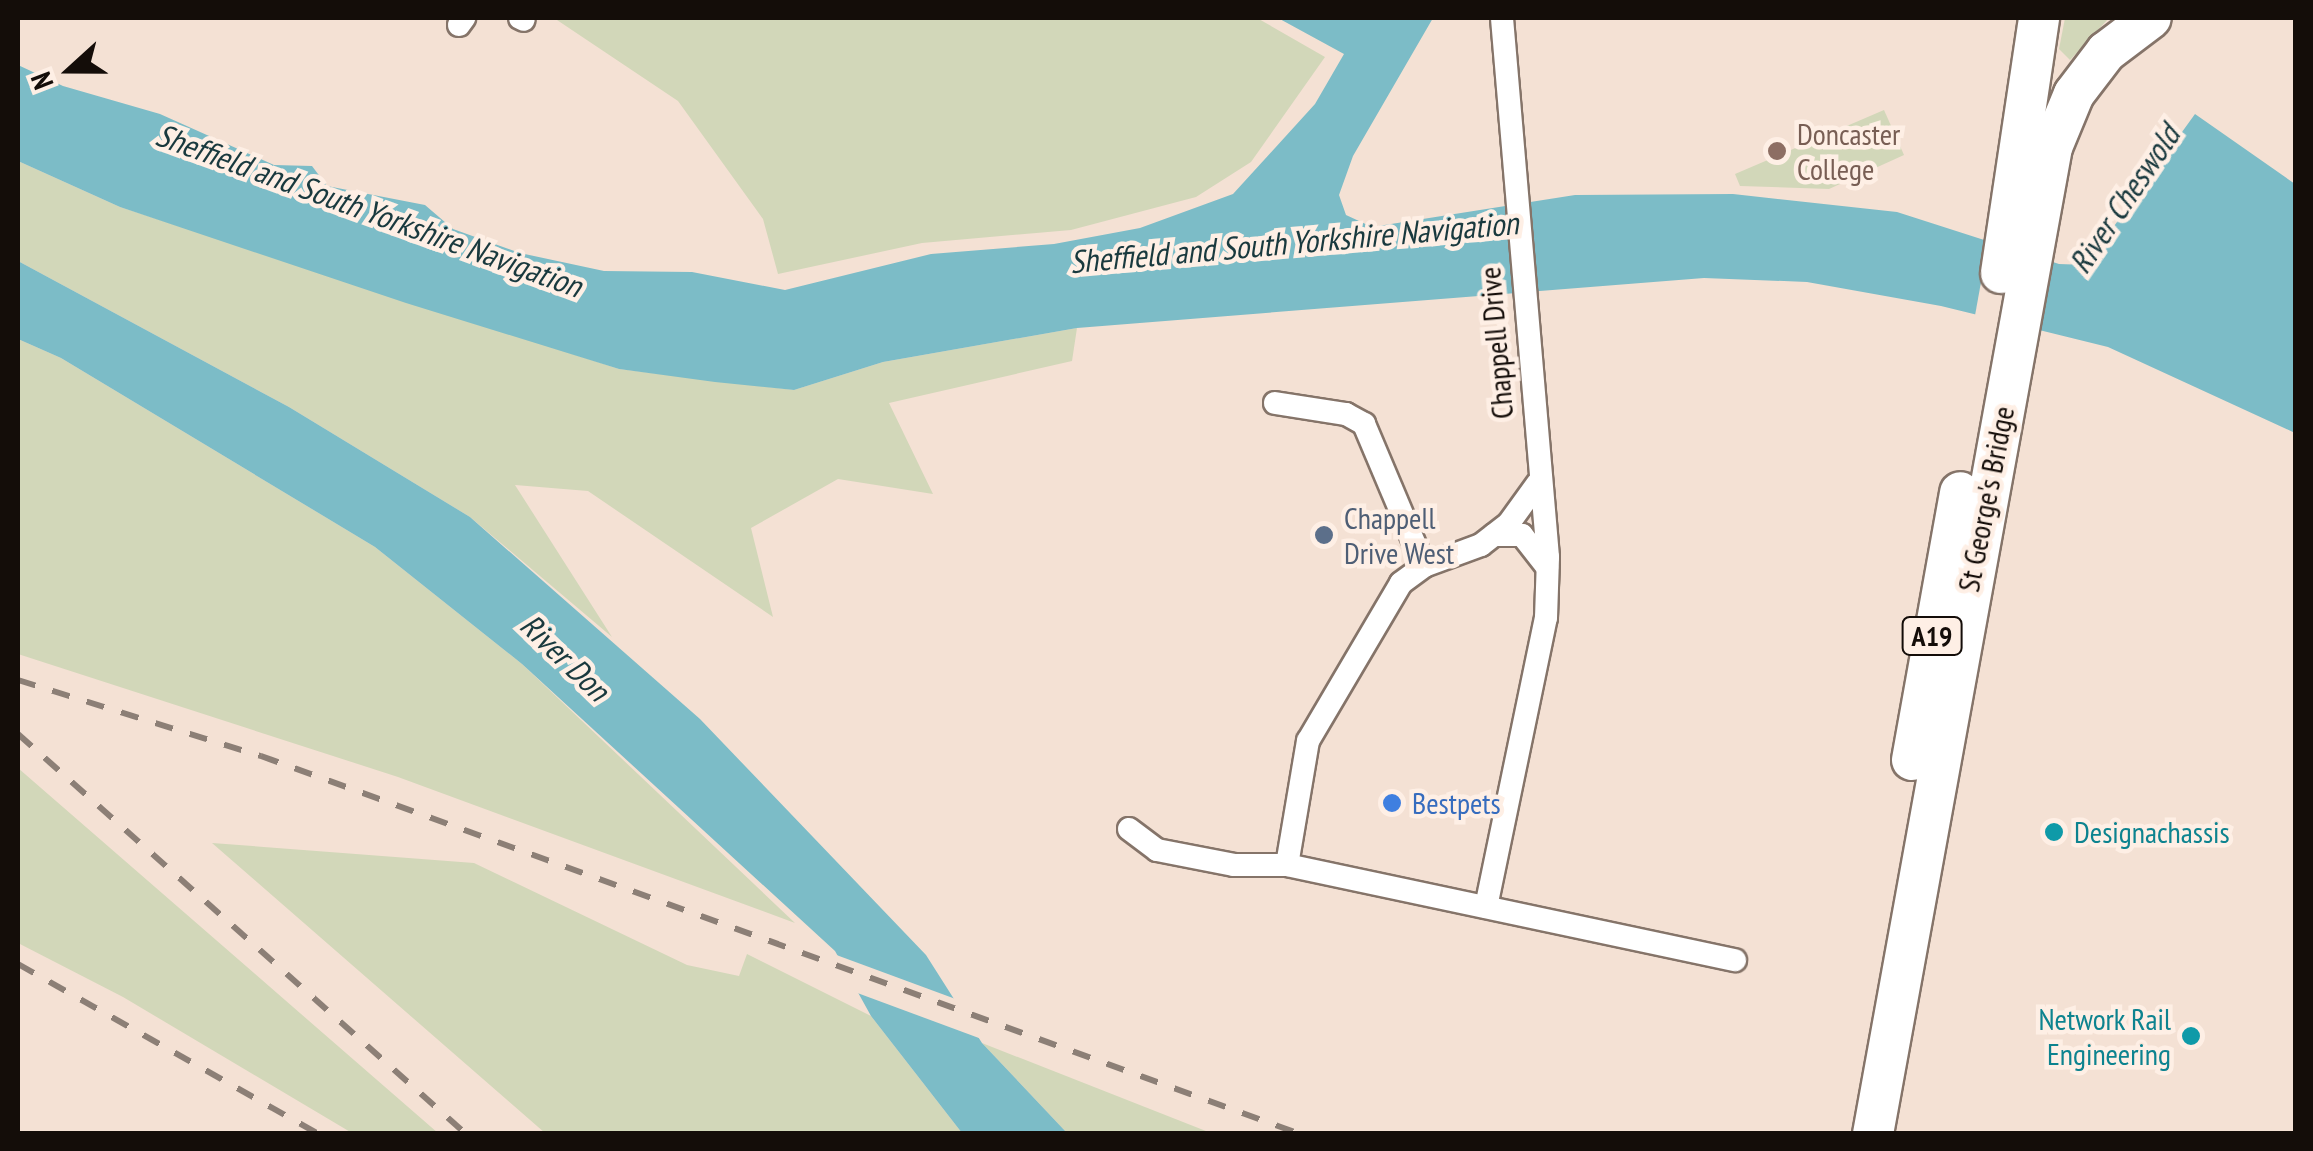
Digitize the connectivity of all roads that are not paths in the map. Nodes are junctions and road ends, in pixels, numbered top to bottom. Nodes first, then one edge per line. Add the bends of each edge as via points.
1 (1502, 18) edge
2 (2039, 18) edge
3 (2150, 18) edge
4 (2038, 143) junction
5 (1275, 403) dead end
6 (1538, 484) junction
7 (1494, 535) junction
8 (1424, 566) junction
9 (1548, 567) junction
10 (1129, 829) dead end
11 (1287, 865) junction
12 (1486, 908) junction
13 (1736, 960) dead end
14 (1846, 1134) edge
15 (1873, 1134) edge

1 - 6 street, Chappell Drive
2 - 4 highway, St George's Bridge / A19
3 - 4 highway, St George's Bridge / A19 via 2106,52
4 - 14 highway, St George's Bridge / A19
4 - 15 highway, St George's Bridge / A19
5 - 8 street via 1346,414 1364,424
6 - 7 street
6 - 9 street, Chappell Drive
7 - 8 street
7 - 9 street via 1522,535
8 - 11 street via 1401,583 1308,741
9 - 12 street, Chappell Drive via 1546,618
10 - 11 street via 1157,850 1234,865
11 - 12 street
12 - 13 street

